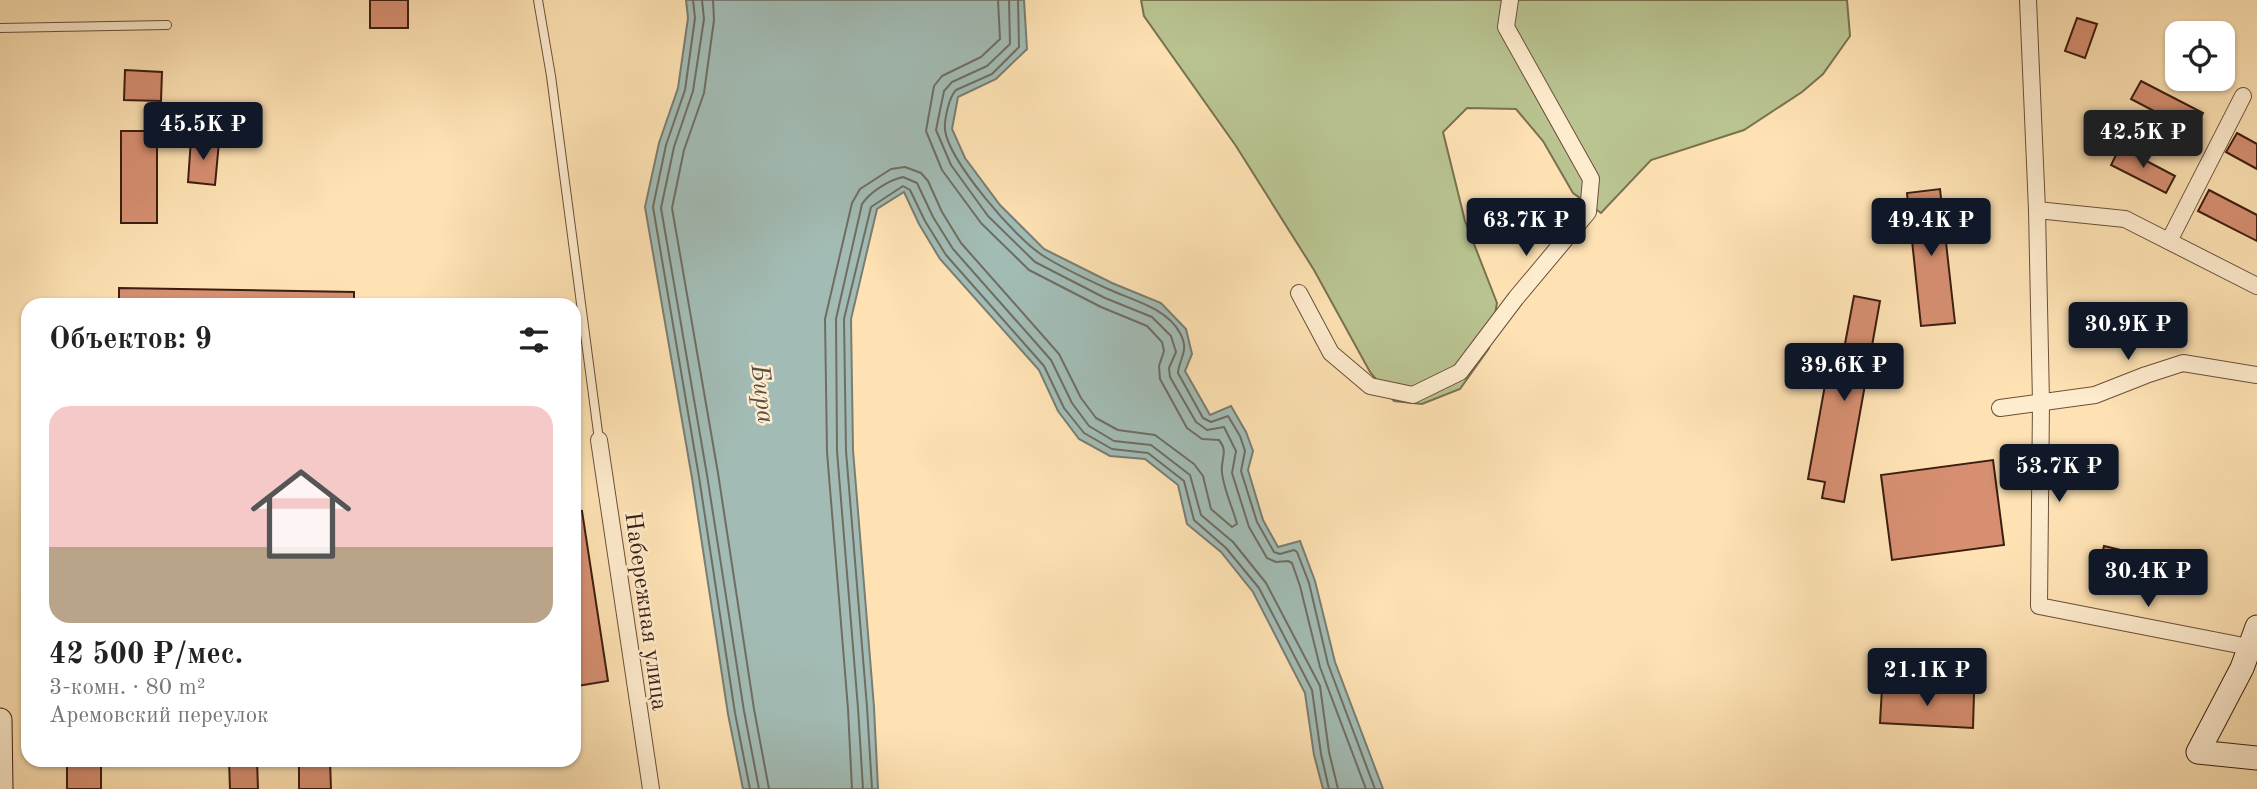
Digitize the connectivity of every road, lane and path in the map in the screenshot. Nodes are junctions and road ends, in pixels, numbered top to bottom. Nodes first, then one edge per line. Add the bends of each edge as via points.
1 (538, 0) edge
2 (1510, 0) edge
3 (2028, 0) edge
4 (167, 24) dead end
5 (0, 28) edge
6 (2243, 96) dead end
7 (2037, 210) junction
8 (2169, 241) junction
9 (2257, 286) edge
10 (1299, 293) dead end
11 (580, 298) edge
12 (581, 304) edge
13 (2257, 374) edge
14 (2041, 402) junction
15 (2000, 408) dead end
16 (599, 440) joint
17 (2253, 637) edge
18 (0, 720) edge
19 (2257, 758) edge
20 (1, 789) edge
21 (651, 789) edge

1 - 11 lane
2 - 10 street via 1506,27 1591,179 1588,212 1460,372 1413,395 1370,386 1331,354
3 - 7 street
4 - 5 lane
6 - 8 street
7 - 8 street via 2125,219
7 - 14 street
8 - 9 street
12 - 16 lane
13 - 14 street via 2183,363 2095,395
14 - 15 street
14 - 17 street via 2039,606
16 - 21 street, Набережная улица
17 - 19 street via 2198,752
18 - 20 street

